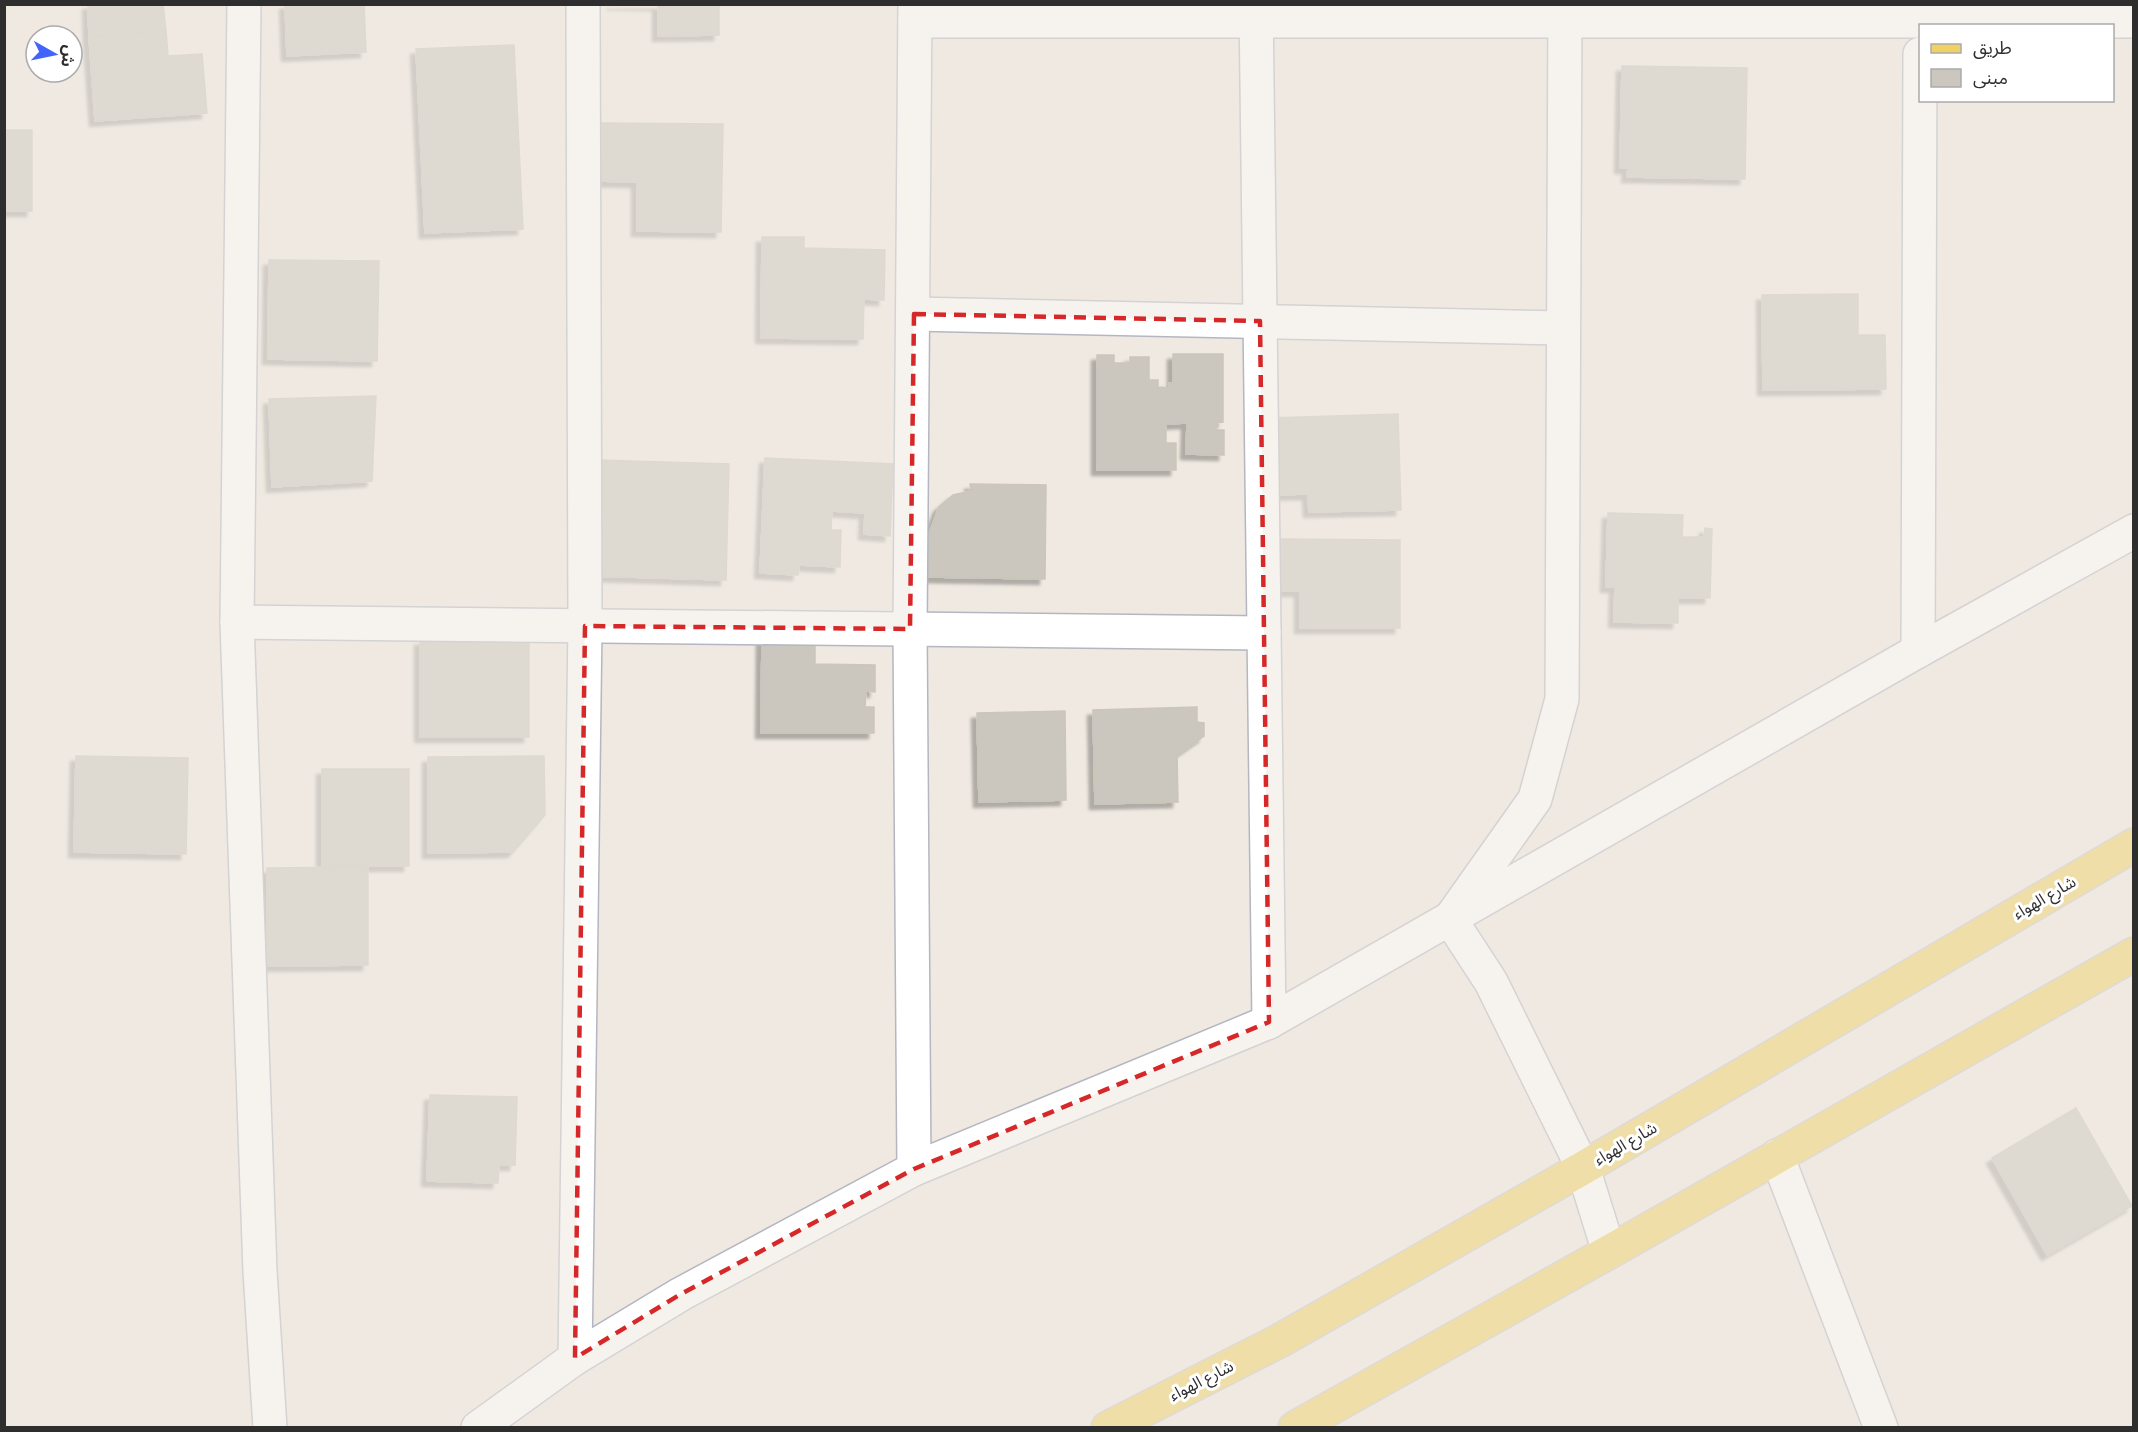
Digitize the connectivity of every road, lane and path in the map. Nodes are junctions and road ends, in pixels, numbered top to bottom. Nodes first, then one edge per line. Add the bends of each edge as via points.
1 (244, 4) edge
2 (582, 4) edge
3 (1256, 12) edge
4 (1565, 12) edge
5 (915, 13) edge
6 (2133, 21) edge
7 (1921, 23) edge
8 (1920, 102) edge
9 (914, 314) junction
10 (1260, 321) junction
11 (1563, 328) junction
12 (2133, 531) edge
13 (237, 622) junction
14 (585, 626) junction
15 (910, 629) junction
16 (1264, 633) junction
17 (1918, 651) junction
18 (2133, 845) edge
19 (1450, 919) junction
20 (2133, 954) edge
21 (1269, 1022) junction
22 (1777, 1156) junction
23 (1583, 1168) junction
24 (914, 1169) junction
25 (1609, 1252) junction
26 (574, 1358) junction
27 (270, 1428) edge
28 (478, 1428) edge
29 (1108, 1428) edge
30 (1295, 1428) edge
31 (1881, 1428) edge

1 - 13 street
2 - 14 street
3 - 4 street
3 - 5 street
3 - 10 street
4 - 7 street
4 - 11 street
5 - 9 street
6 - 7 street
8 - 17 street
9 - 10 street
9 - 15 street
10 - 11 street
10 - 16 street
11 - 19 street via 1562,699 1535,799
12 - 17 street
13 - 14 street
13 - 27 street via 260,1271
14 - 15 street
14 - 26 street
15 - 16 street
15 - 24 street
16 - 21 street
17 - 19 street
18 - 23 main road, شارع الهواء
19 - 21 street
19 - 23 street via 1491,982
20 - 22 main road
21 - 24 street
22 - 25 main road
22 - 31 street
23 - 25 street
23 - 29 main road, شارع الهواء via 1281,1340
24 - 26 street via 681,1294
25 - 30 main road
26 - 28 street

